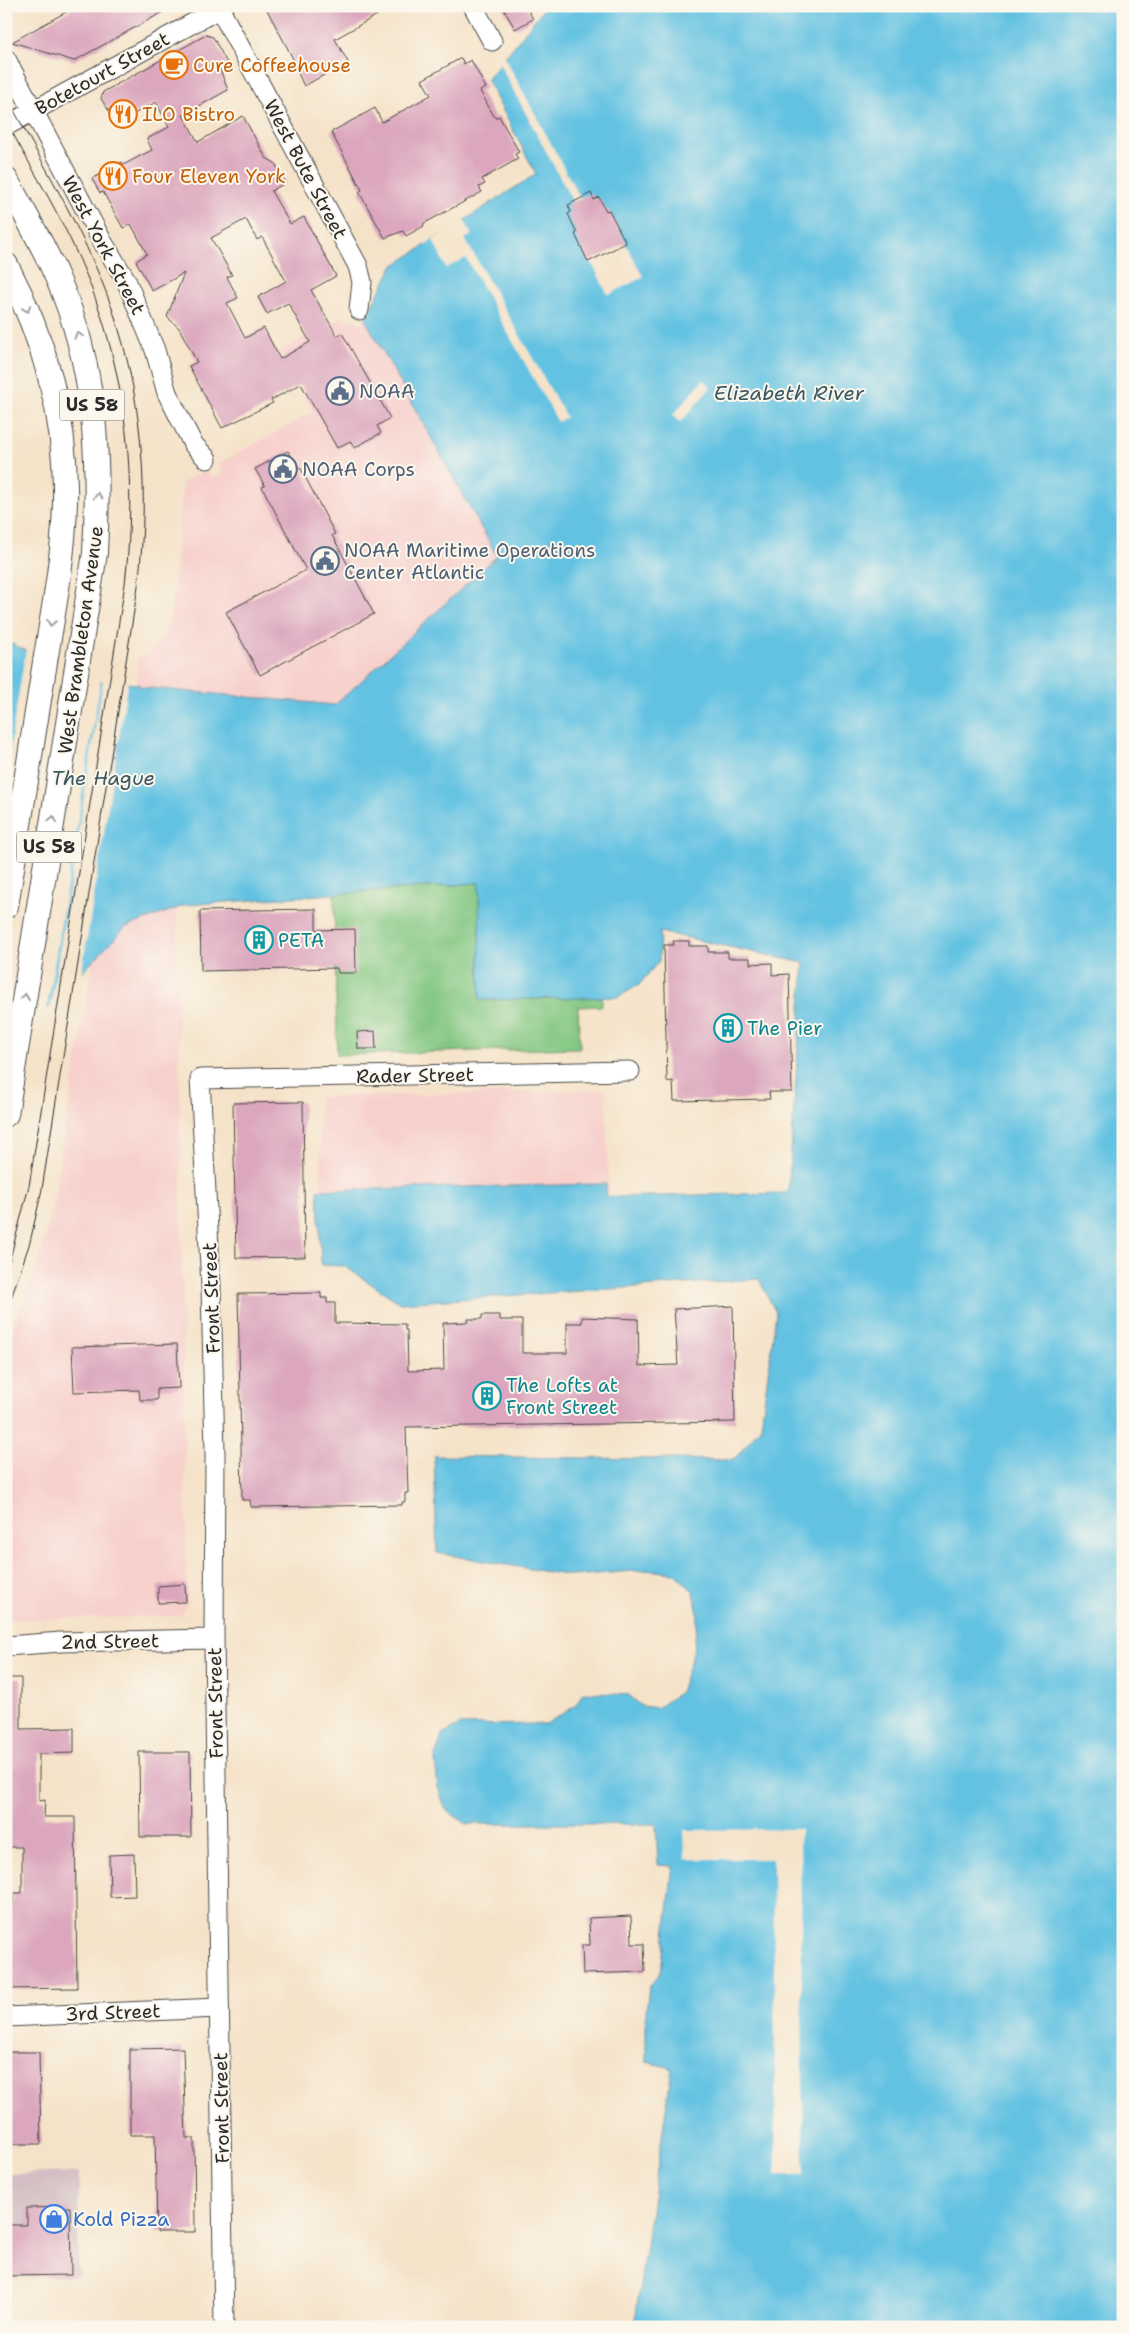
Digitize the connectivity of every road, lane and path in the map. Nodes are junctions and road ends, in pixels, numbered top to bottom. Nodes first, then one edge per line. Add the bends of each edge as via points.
1 (473, 6) edge
2 (220, 7) edge
3 (492, 41) dead end
4 (6, 59) edge
5 (34, 111) junction
6 (6, 126) edge
7 (6, 180) edge
8 (6, 265) edge
9 (359, 310) dead end
10 (207, 459) dead end
11 (6, 906) edge
12 (630, 1071) dead end
13 (200, 1079) joint
14 (6, 1114) edge
15 (214, 1639) junction
16 (6, 1646) edge
17 (219, 2008) junction
18 (6, 2017) edge
19 (224, 2327) edge

1 - 3 street
2 - 5 street, Botetourt Street
2 - 9 street, West Bute Street via 358,266 362,282
4 - 5 street, West York Street
5 - 6 street, Botetourt Street
5 - 10 street, West York Street via 102,242 126,280 155,350 172,404 193,444
14 -> 7 main road, West Brambleton Avenue / US 58 via 92,579 97,462 94,417 73,320 58,278
8 -> 11 main road, West Brambleton Avenue / US 58 via 24,300 52,385 61,430 65,501 59,574
12 - 13 street, Rader Street
13 - 15 street, Front Street via 211,1286 215,1454
15 - 16 street, 2nd Street
15 - 17 street, Front Street
17 - 18 street, 3rd Street
17 - 19 street, Front Street

